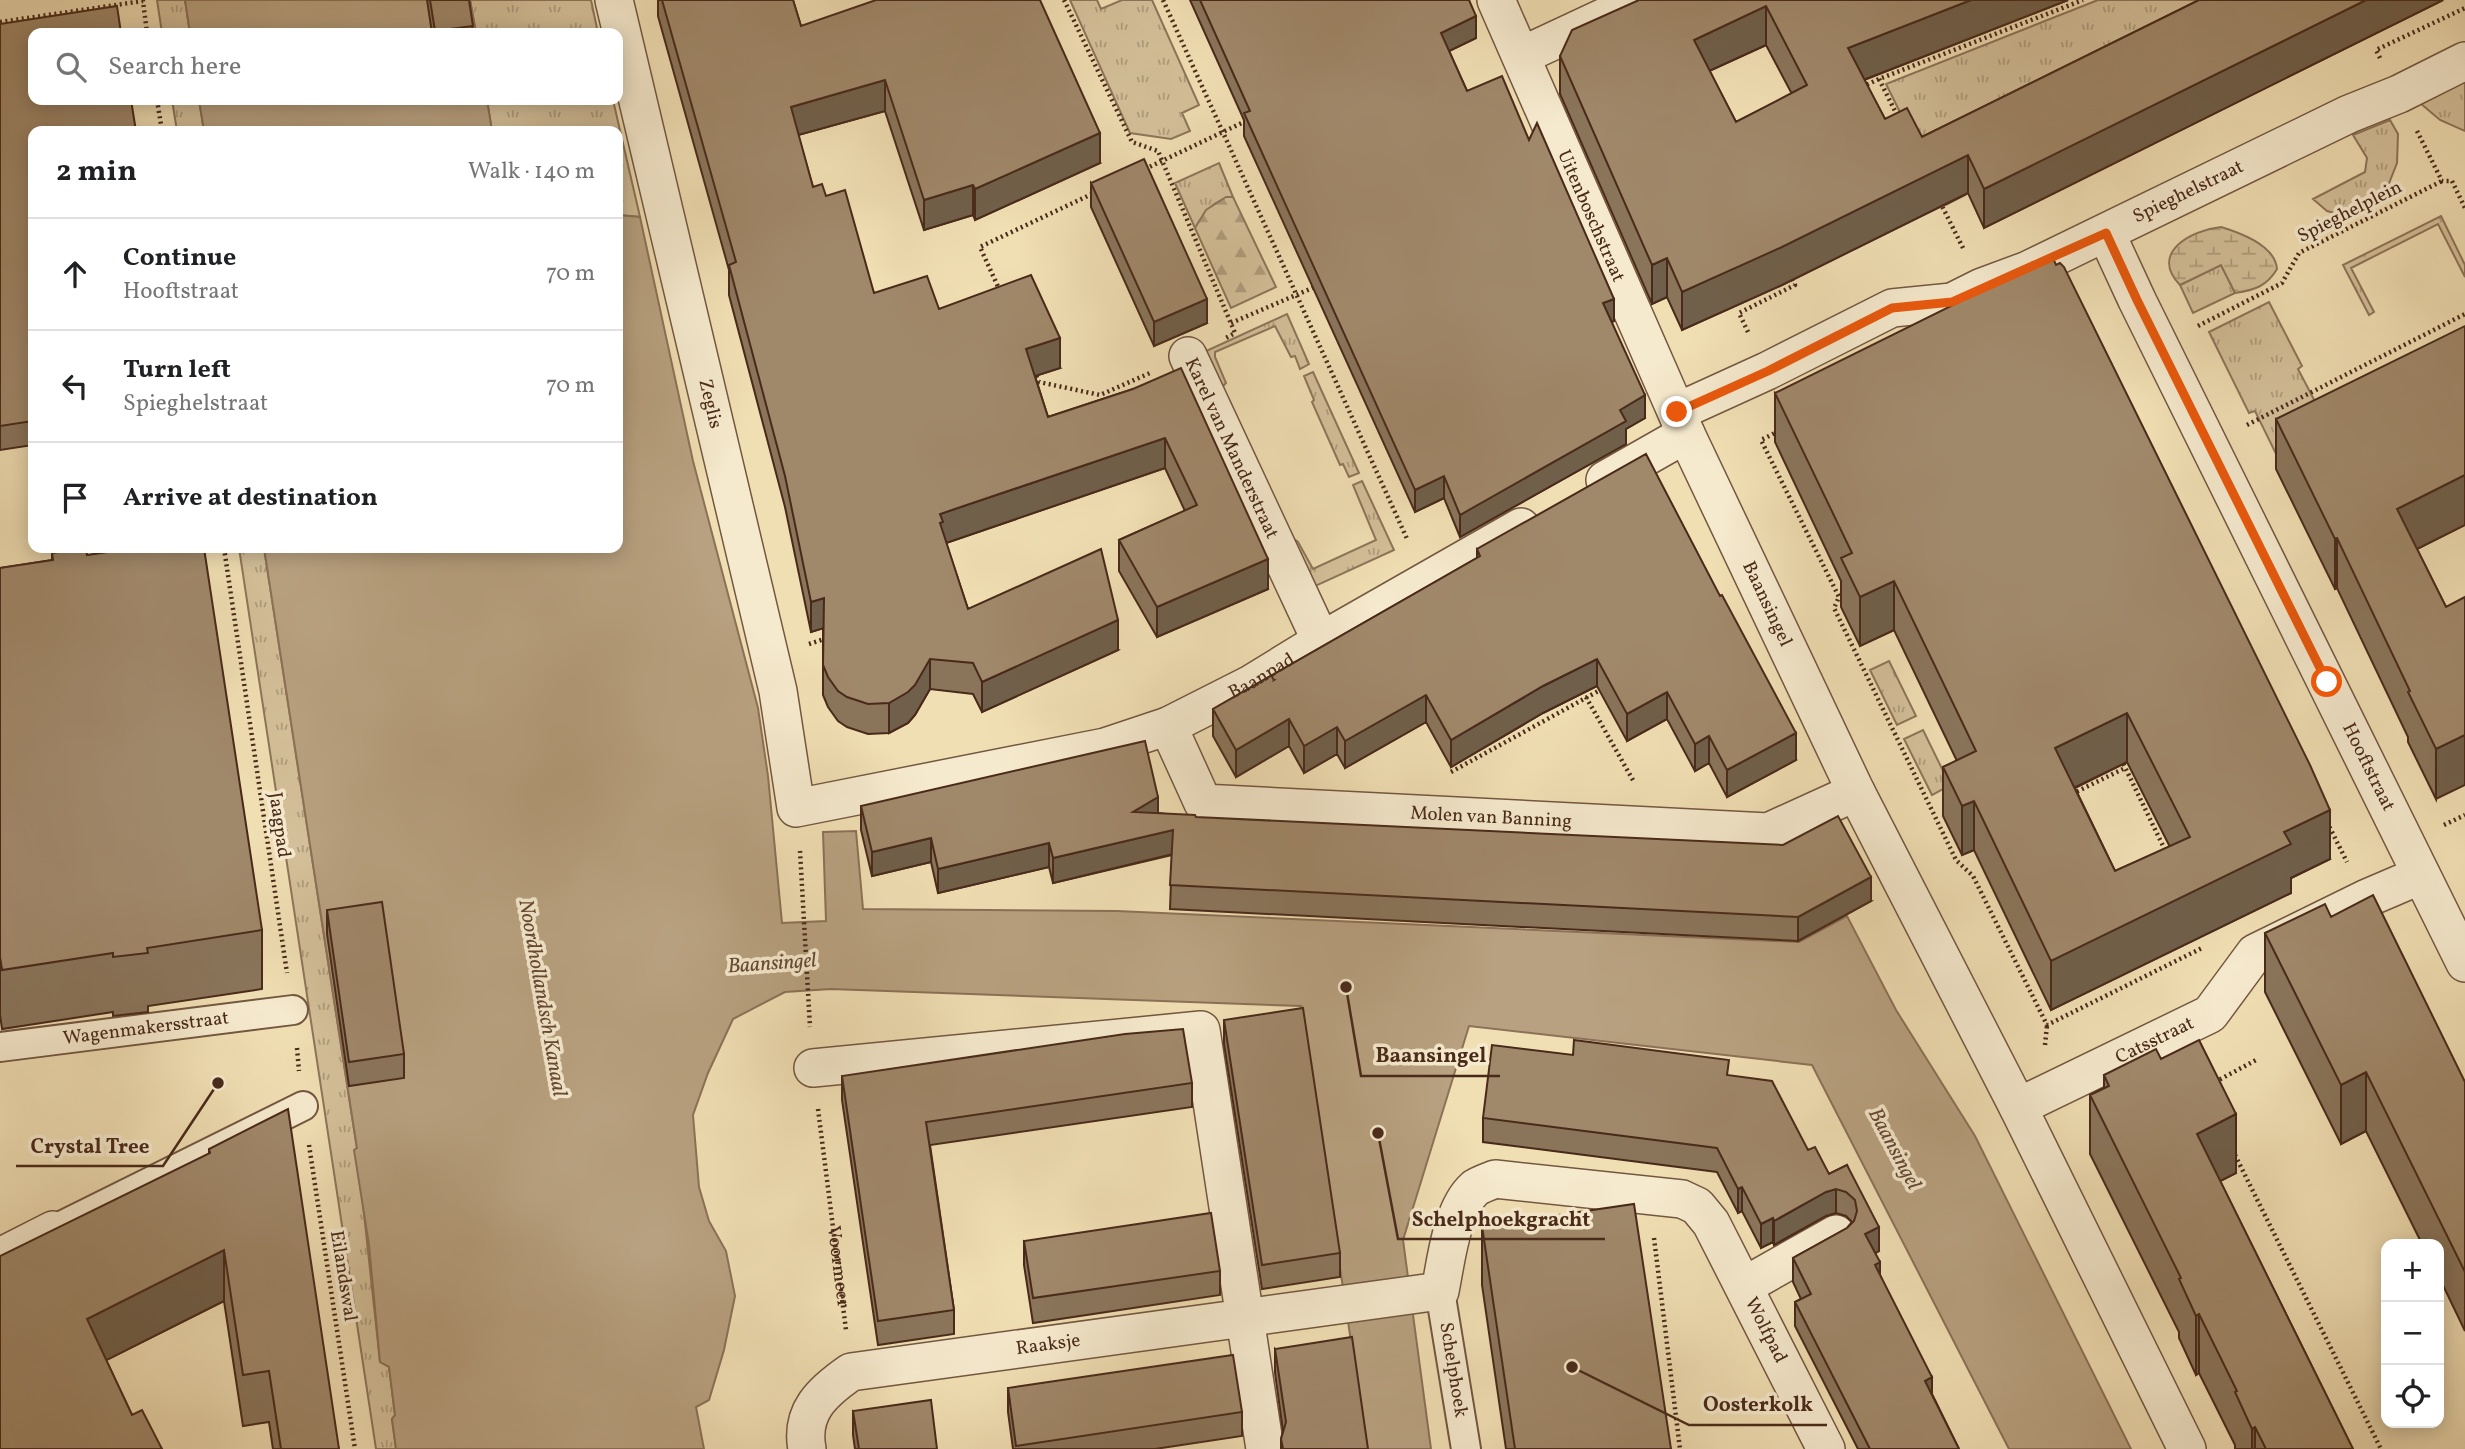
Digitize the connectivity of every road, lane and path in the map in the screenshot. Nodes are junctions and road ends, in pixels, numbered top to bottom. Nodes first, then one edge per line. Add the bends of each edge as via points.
1 (614, 0) edge
2 (1064, 0) edge
3 (1163, 0) edge
4 (1496, 0) edge
5 (1641, 0) edge
6 (2083, 0) edge
7 (0, 22) edge
8 (146, 28) edge
9 (621, 28) edge
10 (623, 38) edge
11 (1521, 56) junction
12 (2465, 61) edge
13 (1879, 79) junction
14 (1854, 92) edge
15 (158, 105) edge
16 (1259, 115) edge
17 (161, 126) edge
18 (1903, 128) edge
19 (1222, 131) junction
20 (1162, 161) junction
21 (1138, 173) edge
22 (2442, 181) dead end
23 (1101, 190) edge
24 (1940, 201) edge
25 (2106, 233) junction
26 (1790, 273) edge
27 (1321, 285) edge
28 (1982, 287) junction
29 (1297, 295) junction
30 (1004, 300) edge
31 (2465, 314) edge
32 (1231, 323) junction
33 (2195, 328) dead end
34 (1188, 356) junction
35 (1029, 360) edge
36 (1768, 371) junction
37 (1682, 423) junction
38 (1783, 430) edge
39 (2218, 464) junction
40 (225, 553) edge
41 (1426, 580) junction
42 (830, 637) edge
43 (1321, 641) junction
44 (769, 654) junction
45 (1610, 684) edge
46 (1587, 697) junction
47 (1168, 726) junction
48 (2119, 755) edge
49 (2125, 768) junction
50 (1440, 778) dead end
51 (1856, 792) junction
52 (2068, 795) edge
53 (796, 808) junction
54 (2322, 812) edge
55 (1659, 826) junction
56 (2171, 862) edge
57 (2421, 875) junction
58 (2365, 899) junction
59 (2211, 944) dead end
60 (2465, 962) edge
61 (293, 1010) junction
62 (0, 1046) edge
63 (2258, 1059) dead end
64 (813, 1068) junction
65 (2213, 1083) edge
66 (303, 1106) junction
67 (2018, 1107) junction
68 (2232, 1151) edge
69 (1649, 1196) junction
70 (52, 1230) joint
71 (1836, 1234) edge
72 (0, 1257) edge
73 (1744, 1286) junction
74 (1428, 1293) junction
75 (1247, 1319) junction
76 (851, 1372) junction
77 (355, 1449) edge
78 (807, 1449) edge
79 (1265, 1449) edge
80 (1466, 1449) edge
81 (1680, 1449) edge
82 (1826, 1449) edge
83 (2187, 1449) edge
84 (2381, 1449) edge

1 - 9 street, Zeglis
2 - 20 path via 1132,142 1158,151
3 - 19 path
4 - 11 street, Uitenboschstraat
5 - 11 street
6 - 13 path
7 - 8 path via 143,1
10 - 44 street, Zeglis
11 - 37 street, Uitenboschstraat
12 - 25 street, Spieghelstraat
13 - 14 path
13 - 18 path
15 - 17 path
16 - 19 path
19 - 20 path
19 - 29 path
20 - 21 path
20 - 32 path
22 - 33 path, Spieghelplein via 2299,253 2282,283
23 - 30 path via 980,247
24 - 28 path
25 - 28 street, Spieghelstraat
25 - 39 street, Hooftstraat
26 - 36 path via 1795,285 1739,313
27 - 29 path
28 - 36 street, Spieghelstraat via 1952,302 1892,308
29 - 32 path
29 - 41 path
31 - 39 path via 2244,427 2254,446
32 - 34 path, Karel van Manderstraat via 1235,333
34 - 35 path via 1100,395 1037,384
34 - 43 street, Karel van Manderstraat
36 - 37 street, Spieghelstraat
37 - 41 street, Baanpad via 1562,504
37 - 51 street, Baansingel
38 - 59 path via 1762,440 1839,597 1834,608 1956,860 1973,876 2047,1025
39 - 57 street, Hooftstraat
40 - 61 path, Jaagpad
41 - 43 street, Baanpad
42 - 44 path
43 - 47 street, Baanpad via 1251,684
44 - 53 street, Zeglis
45 - 46 path
46 - 50 path
46 - 55 path
47 - 53 street, Baanpad via 1105,747
47 - 55 street, Molen van Banning via 1203,803
48 - 49 path
49 - 52 path
49 - 56 path
51 - 55 street, Molen van Banning via 1768,832
51 - 67 street, Baansingel
53 - 64 path, Voormeer
54 - 58 path
57 - 58 street, Catsstraat
57 - 60 street, Hooftstraat
58 - 67 street, Catsstraat via 2255,953 2210,1014
61 - 62 street, Wagenmakersstraat
61 - 66 path, Jaagpad
63 - 65 path
64 - 75 street via 1201,1030
64 - 76 path, Voormeer
66 - 70 street
66 - 77 path, Eilandswal
67 - 83 street, Baansingel
68 - 84 path
69 - 73 street, Wolfpad via 1682,1199 1697,1206
69 - 74 street, Wolfpad via 1495,1179 1482,1184 1464,1202
69 - 81 path
70 - 72 street
71 - 73 street, Wolfpad
73 - 82 street, Wolfpad
74 - 75 street, Raaksje
74 - 80 street, Schelphoek
75 - 76 street, Raaksje
75 - 79 street
76 - 78 street via 819,1398 804,1433

